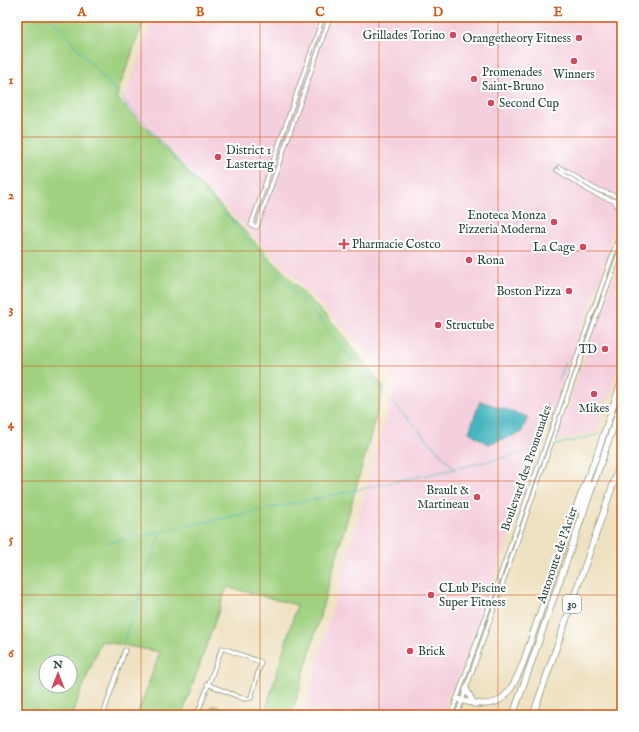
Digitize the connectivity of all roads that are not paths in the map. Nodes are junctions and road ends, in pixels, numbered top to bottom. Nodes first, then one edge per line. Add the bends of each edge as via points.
1 (323, 17) edge
2 (330, 17) edge
3 (622, 195) edge
4 (618, 197) junction
5 (622, 198) edge
6 (615, 202) junction
7 (622, 204) edge
8 (256, 211) junction
9 (262, 213) junction
10 (622, 217) edge
11 (622, 228) edge
12 (622, 246) edge
13 (622, 380) edge
14 (622, 402) edge
15 (596, 457) junction
16 (622, 459) edge
17 (573, 543) junction
18 (125, 650) dead end
19 (207, 684) junction
20 (466, 689) junction
21 (460, 699) junction
22 (474, 704) junction
23 (103, 715) edge
24 (197, 715) edge
25 (451, 715) edge
26 (457, 715) edge
27 (514, 715) edge
28 (533, 715) edge

1 - 8 street
2 - 9 street
3 - 4 street
4 - 5 street
4 - 6 street via 595,189 558,169 593,193
6 - 7 street
6 - 10 street
8 - 9 street
8 - 9 street via 251,225 257,227
11 - 21 street, Boulevard des Promenades
12 - 20 street, Boulevard des Promenades
13 - 15 highway
14 - 17 highway, Autoroute de l'Acier / 30
15 - 17 highway
15 - 22 highway via 517,678 500,700 488,705
16 - 28 highway, 30
17 - 27 highway, Autoroute de l'Acier / 30
18 - 23 street
19 - 19 street via 222,648 261,662 251,698 244,699
19 - 24 street
20 - 21 street, Boulevard des Promenades
20 - 22 highway
21 - 22 highway
21 - 25 street, Boulevard des Promenades
21 - 26 street, Boulevard des Promenades

